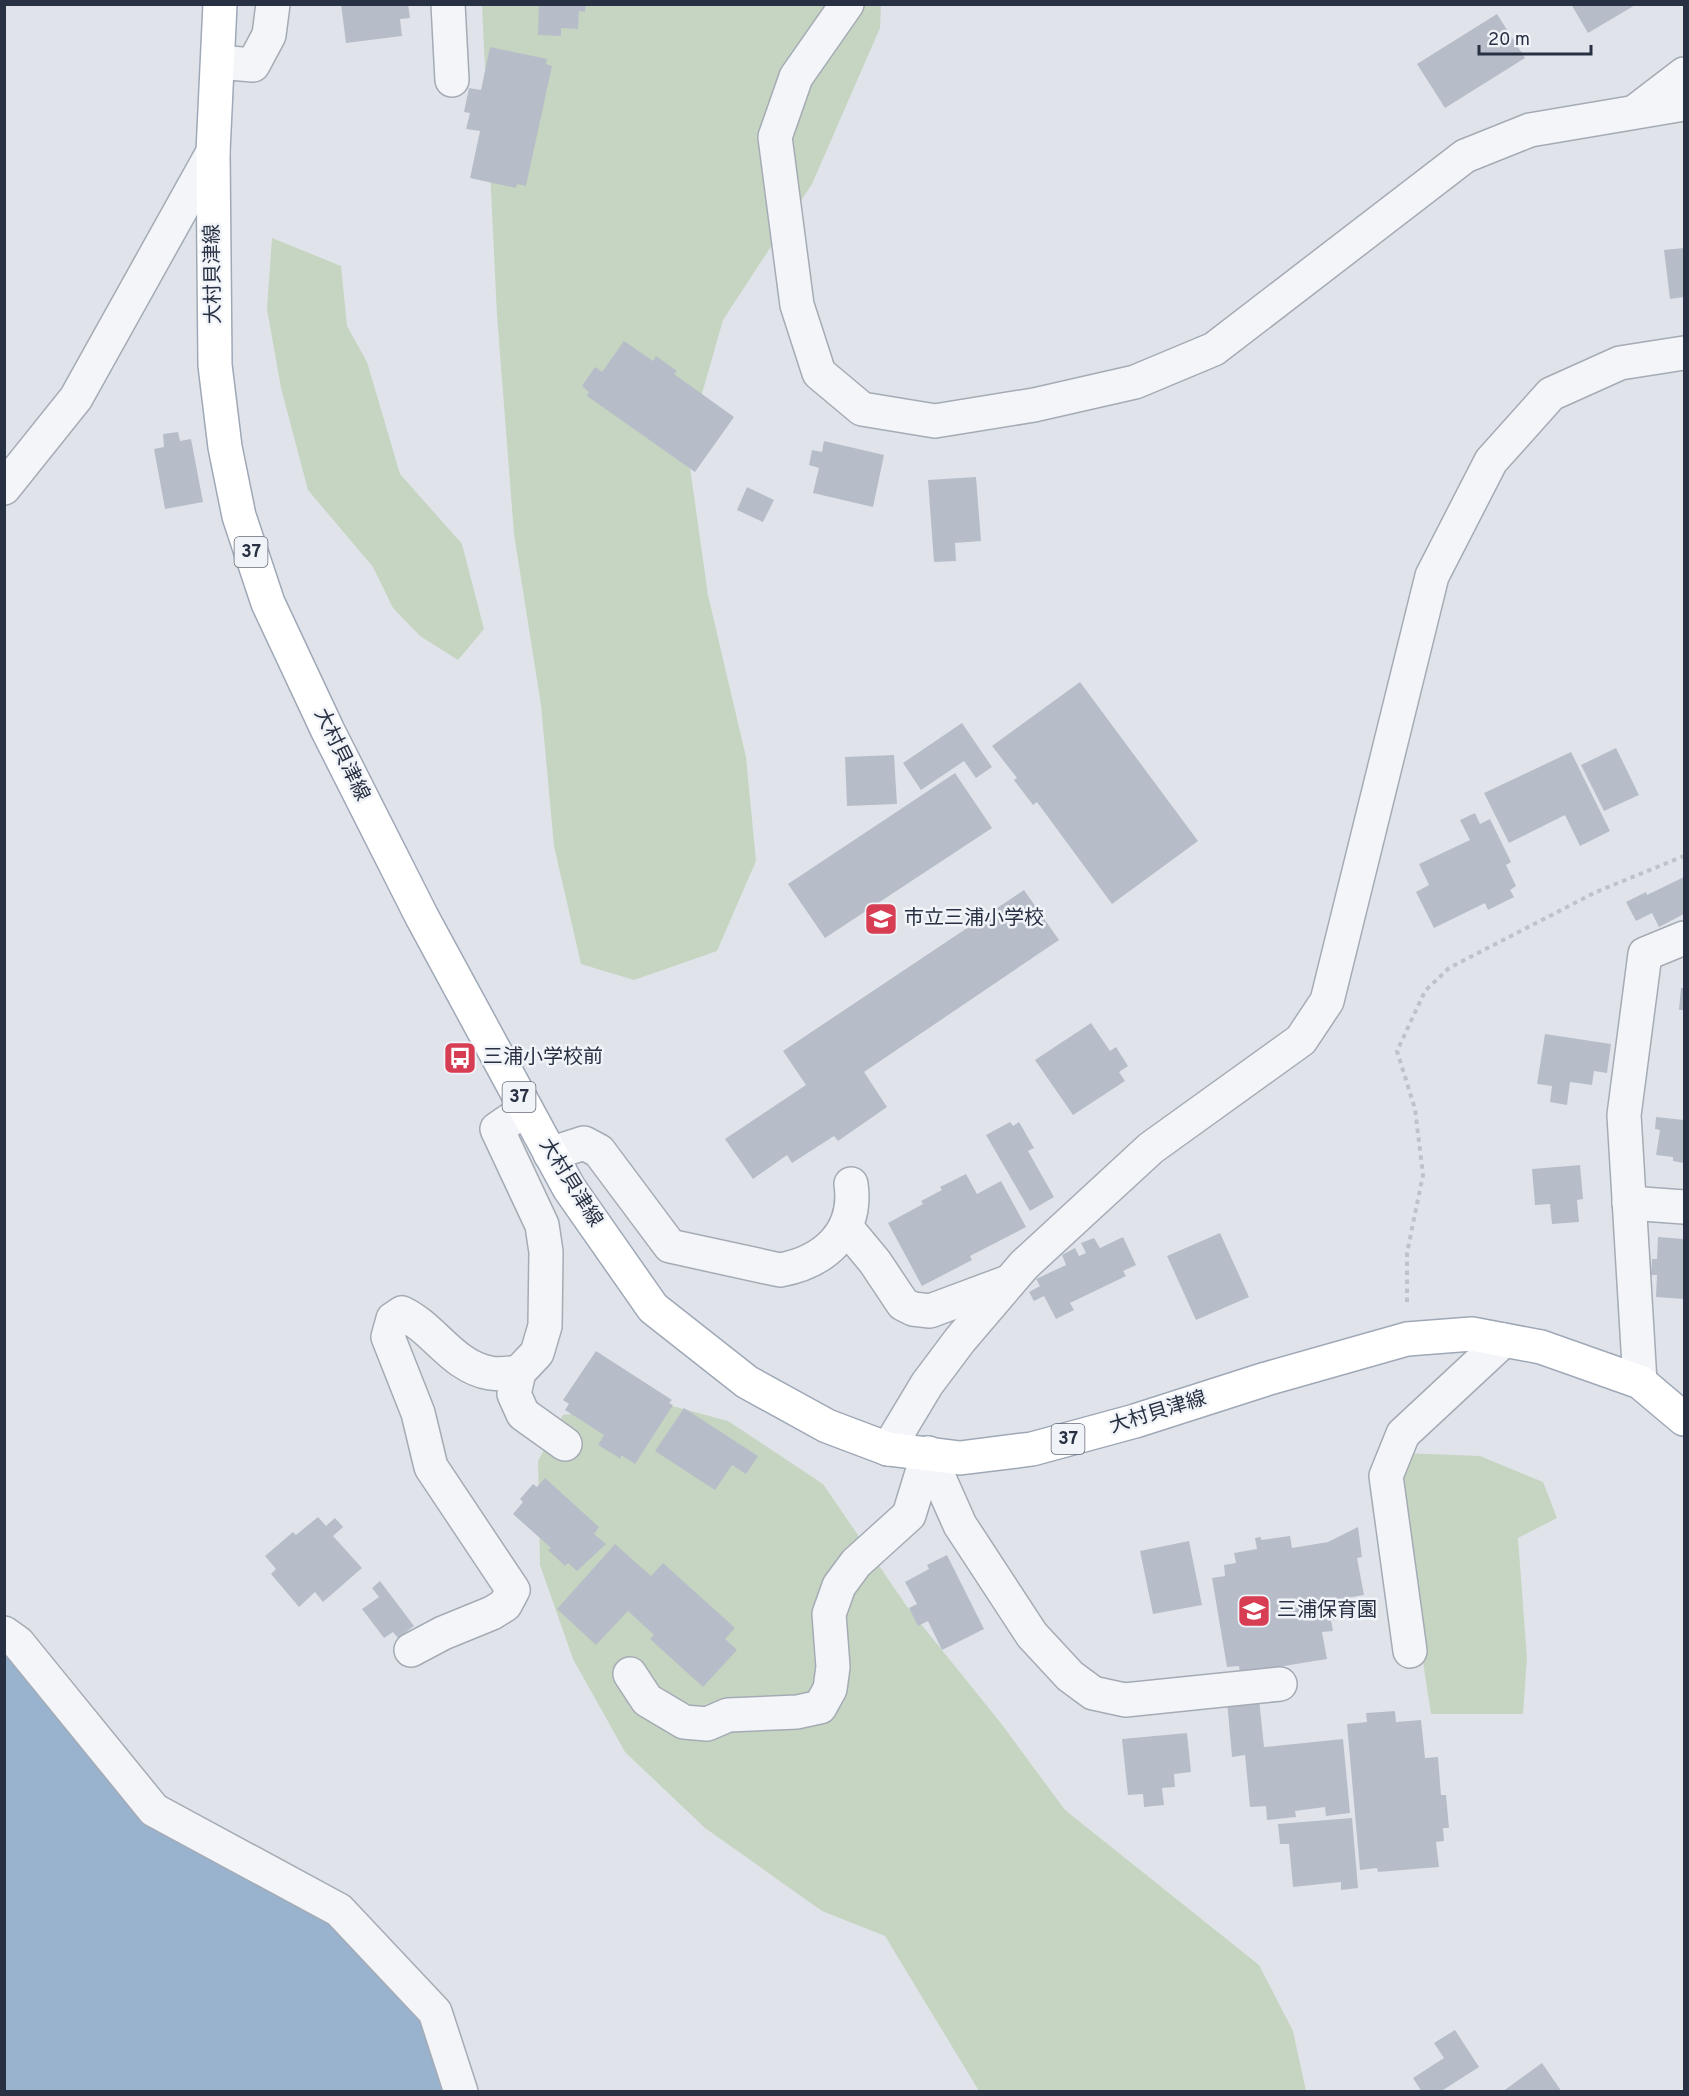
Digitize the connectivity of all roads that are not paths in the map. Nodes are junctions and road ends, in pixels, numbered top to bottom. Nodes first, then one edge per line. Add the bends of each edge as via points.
1 (220, 4) edge
2 (273, 4) edge
3 (448, 4) edge
4 (847, 4) edge
5 (218, 62) junction
6 (1684, 74) edge
7 (452, 80) dead end
8 (1684, 104) edge
9 (1634, 112) junction
10 (213, 152) junction
11 (1684, 353) edge
12 (4, 488) edge
13 (1684, 938) edge
14 (526, 1109) junction
15 (550, 1154) junction
16 (851, 1184) dead end
17 (1629, 1203) junction
18 (1684, 1207) edge
19 (846, 1227) junction
20 (1011, 1281) junction
21 (1504, 1340) junction
22 (519, 1372) junction
23 (1640, 1382) junction
24 (1684, 1419) edge
25 (565, 1444) dead end
26 (888, 1449) junction
27 (928, 1453) junction
28 (4, 1633) edge
29 (411, 1650) dead end
30 (1410, 1651) dead end
31 (630, 1674) dead end
32 (1280, 1684) dead end
33 (461, 2091) edge

1 - 5 main road, 大村貝津線 / 37
2 - 5 street via 269,35 253,65
3 - 7 street
4 - 9 street via 796,77 775,137 797,305 819,373 862,409 934,421 1034,405 1135,382 1214,349 1465,156 1530,130
5 - 10 main road, 大村貝津線 / 37
6 - 9 street
8 - 9 street
10 - 12 street via 76,398
10 - 14 main road, 大村貝津線 / 37 via 215,365 239,516 268,603 328,731 422,917
11 - 20 street via 1620,363 1551,394 1491,461 1432,576 1327,1001 1301,1040 1151,1148
13 - 17 street via 1645,954 1624,1115
14 - 15 main road, 大村貝津線 / 37
14 - 22 street via 497,1129 542,1225 546,1252 545,1326 537,1353
15 - 19 street via 584,1143 599,1151 670,1246 780,1270 812,1260 842,1236
15 - 26 main road, 大村貝津線 / 37 via 569,1188 653,1308 747,1382 828,1425
16 - 19 street via 853,1200
17 - 18 street
17 - 23 street
19 - 20 street via 903,1304 913,1309 930,1311
20 - 26 street via 927,1384
21 - 23 main road, 大村貝津線 / 37 via 1542,1347
21 - 27 main road, 大村貝津線 / 37 via 1473,1334 1407,1339 1032,1449 960,1458
21 - 30 street via 1403,1434 1386,1476
22 - 25 street via 514,1394 523,1414
22 - 29 street via 490,1373 464,1363 414,1318 402,1313 393,1319 388,1337 418,1413 431,1467 513,1590 505,1605 492,1613
23 - 24 main road, 大村貝津線 / 37
26 - 27 main road, 大村貝津線 / 37
27 - 31 street via 909,1515 856,1563 839,1586 829,1614 833,1667 830,1689 820,1707 728,1715 707,1724 684,1722 647,1700
27 - 32 street via 960,1525 1032,1635 1070,1676 1093,1693 1125,1700
28 - 33 street via 18,1643 154,1810 339,1910 435,2012

